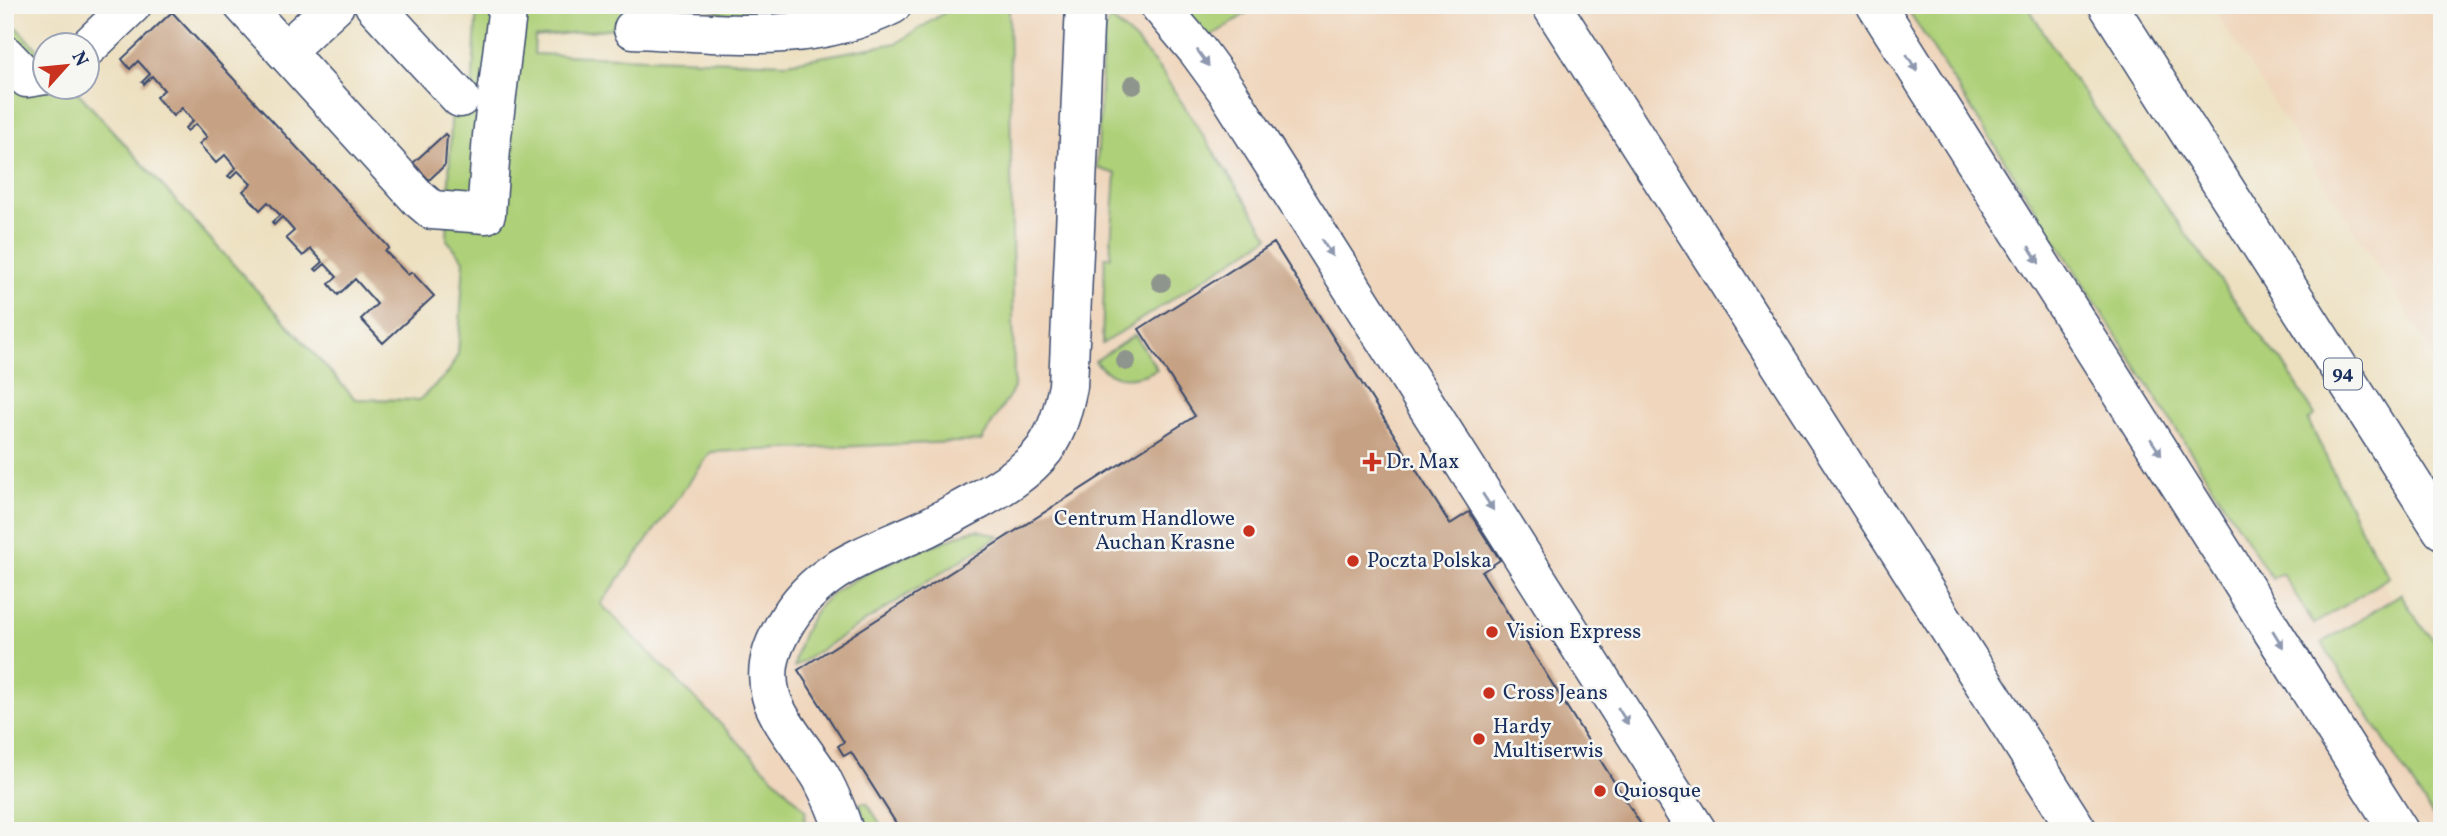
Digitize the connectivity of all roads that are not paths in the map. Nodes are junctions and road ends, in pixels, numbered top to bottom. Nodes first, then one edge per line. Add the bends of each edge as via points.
1 (132, 5) edge
2 (243, 5) edge
3 (335, 5) edge
4 (374, 5) edge
5 (508, 5) edge
6 (892, 5) edge
7 (1085, 5) edge
8 (1159, 5) edge
9 (1551, 5) edge
10 (1875, 5) edge
11 (2108, 5) edge
12 (679, 18) edge
13 (633, 29) dead end
14 (102, 34) edge
15 (285, 51) junction
16 (5, 55) edge
17 (32, 77) edge
18 (460, 97) dead end
19 (2442, 530) edge
20 (844, 831) edge
21 (1697, 831) edge
22 (2078, 831) edge
23 (2399, 831) edge

1 - 14 main road
2 - 15 main road
3 - 15 main road
4 - 18 main road
5 - 15 main road via 486,214 432,210
6 - 12 main road via 870,16 809,32 776,35
7 - 20 main road via 1068,386 1061,422 1024,471 994,492 832,571 793,609 772,649 767,669 771,698 821,777
8 -> 21 main road via 1227,91
9 - 22 main road
10 -> 23 main road
11 - 19 main road, 94
12 - 13 main road
16 - 17 main road via 27,78

